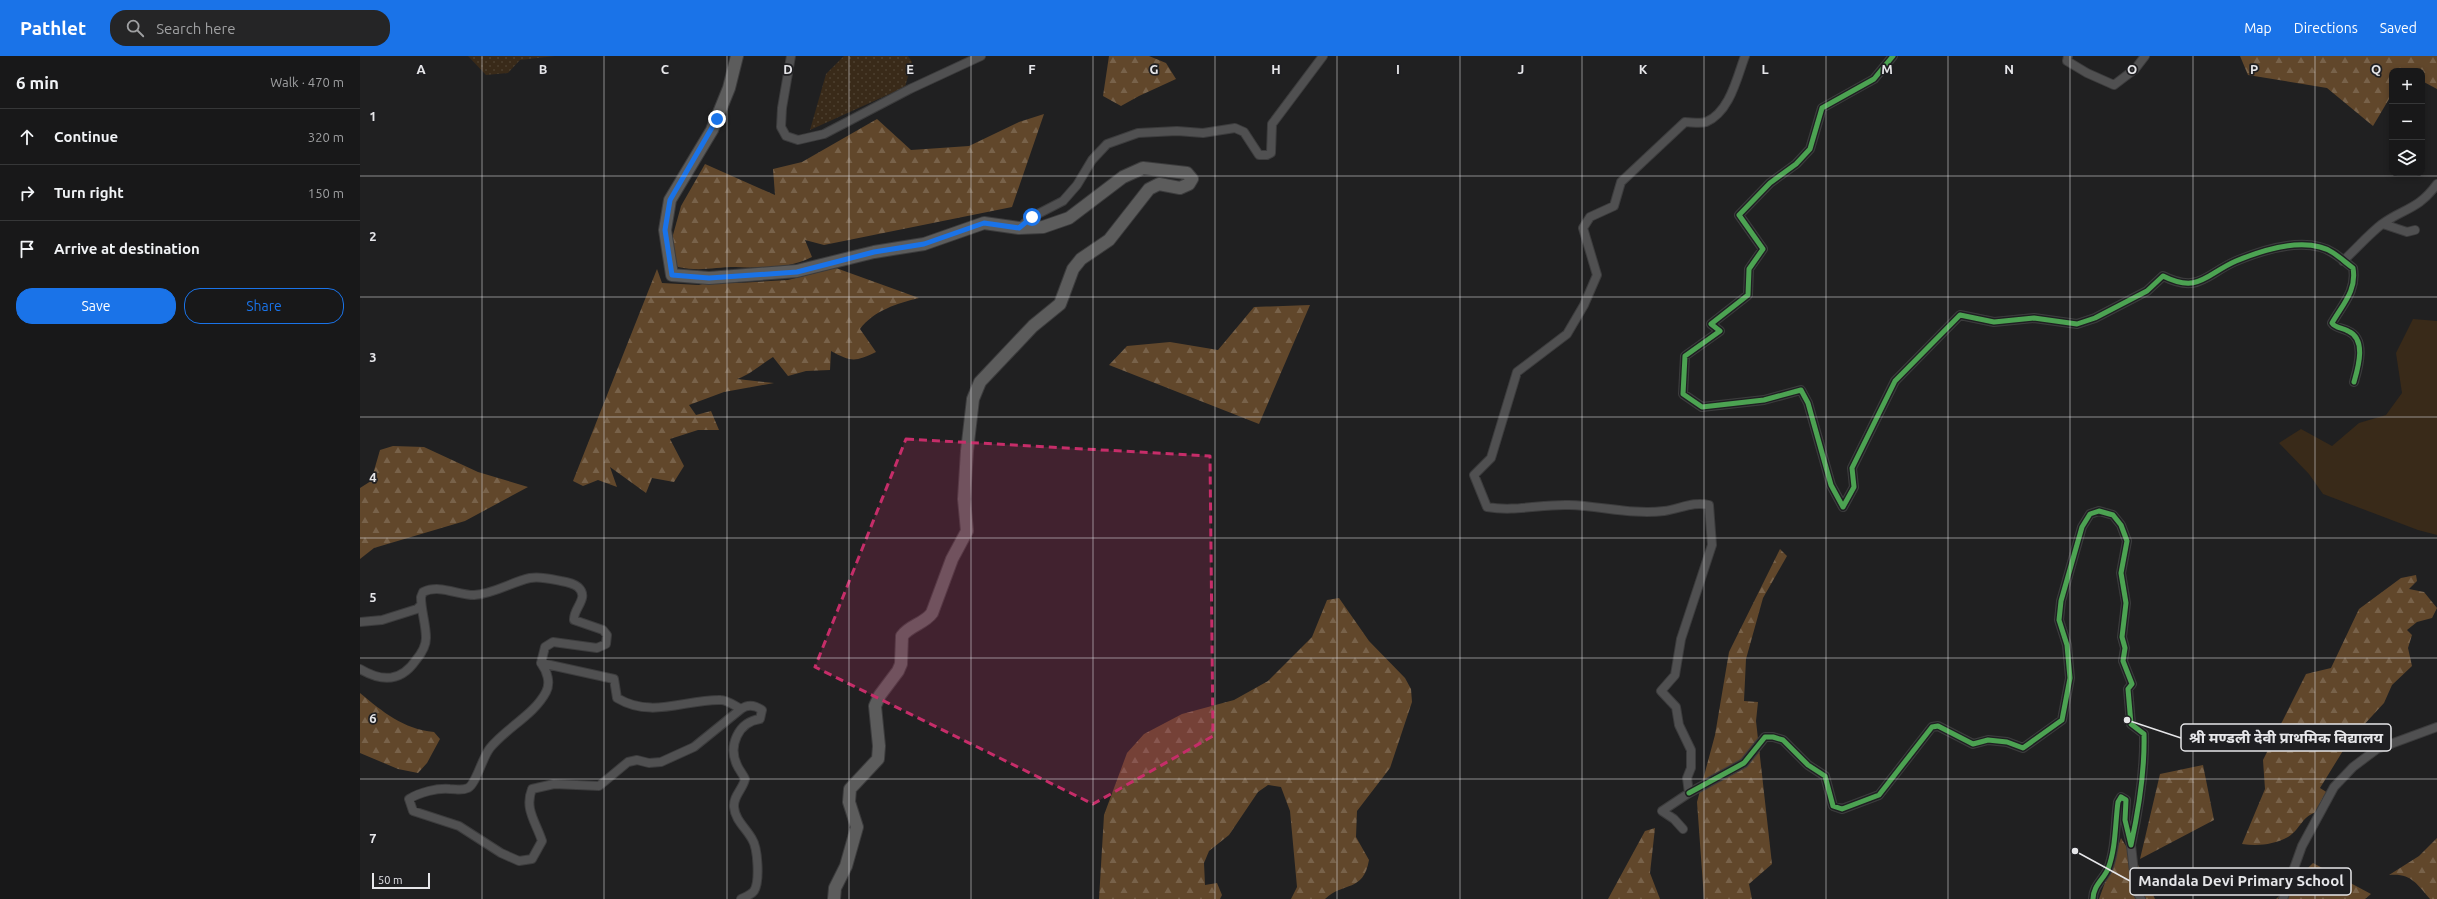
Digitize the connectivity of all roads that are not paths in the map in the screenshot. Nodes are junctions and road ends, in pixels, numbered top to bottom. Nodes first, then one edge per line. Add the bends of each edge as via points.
1 (737, 56) edge
2 (791, 56) edge
3 (981, 56) edge
4 (1323, 56) edge
5 (1745, 56) edge
6 (1893, 56) edge
7 (2068, 56) edge
8 (2145, 56) edge
9 (2437, 184) edge
10 (2383, 224) junction
11 (1019, 228) junction
12 (2415, 230) dead end
13 (2343, 261) junction
14 (2354, 382) dead end
15 (421, 605) junction
16 (360, 622) edge
17 (541, 663) junction
18 (360, 669) edge
19 (741, 709) junction
20 (2437, 727) edge
21 (1689, 793) junction
22 (1683, 829) dead end
23 (2131, 845) junction
24 (740, 899) edge
25 (834, 899) edge
26 (2093, 899) edge
27 (2141, 899) edge
28 (2284, 899) edge

1 - 11 main road via 729,88 712,130 670,200 665,230 672,275 709,278 797,272 874,252 924,244 984,223
2 - 3 street via 781,127 786,136 798,140 824,134 910,89
4 - 11 street via 1272,124 1271,152 1267,155 1259,155 1244,132 1234,128 1203,133 1138,133 1107,144 1092,160 1077,185 1063,201 1032,217
5 - 21 street via 1733,93 1716,115 1706,122 1685,122 1621,182 1614,206 1590,217 1583,228 1597,274 1584,305 1567,334 1517,372 1491,458 1474,476 1487,507 1504,510 1569,505 1628,511 1664,511 1699,503 1709,505 1712,545 1681,639 1675,675 1661,691 1676,707 1679,725 1691,750 1691,768 1687,778
6 - 13 street via 1874,79 1822,108 1810,148 1796,164 1770,183 1739,215 1763,249 1749,269 1748,296 1710,324 1720,331 1685,356 1683,394 1702,407 1764,400 1801,390 1808,403 1831,485 1843,507 1854,487 1852,468 1895,382 1960,315 1994,322 2034,318 2077,324 2095,318 2147,291 2163,276 2179,284 2204,280 2236,261 2283,247 2304,244 2320,247 2334,253
7 - 8 street via 2067,61 2114,85 2135,69
9 - 10 street via 2428,196 2412,209
10 - 12 street via 2407,232
10 - 13 street
11 - 25 main road via 1043,227 1069,218 1123,178 1143,168 1187,173 1192,179 1190,184 1180,188 1160,184 1149,189 1109,240 1073,269 1060,304 1033,326 980,382 973,399 967,451 964,499 966,536 952,559 932,613 928,619 908,629 902,636 901,664 877,699 875,714 880,754 875,763 850,789 849,802 857,827 846,866 835,888
13 - 14 street via 2354,268 2355,278 2348,298 2332,323 2351,332 2358,340 2360,364
15 - 16 street via 417,609 382,620
15 - 17 street via 423,592 432,588 474,595 508,587 532,577 573,584 582,592 583,600 574,620 603,630 608,635 606,644 597,648 553,642 544,647
15 - 18 street via 426,639 409,671 391,679 372,676
17 - 19 street via 614,679 617,698 630,706 664,708 722,700
17 - 19 street via 548,679 547,690 539,703 490,748 481,761 477,776 470,787 460,790 436,790 409,799 413,811 459,826 501,853 519,861 532,859 542,841 529,811 528,799 532,789 554,784 600,786 628,762 661,762 694,747
19 - 24 street via 746,705 757,706 762,710 762,714 760,719 745,725 737,734 733,746 736,762 745,779 744,785 734,799 734,810 753,840 758,870 758,883 754,891
20 - 28 street via 2377,749 2353,767 2334,787 2302,846
21 - 22 street via 1662,811
21 - 23 street via 1744,763 1765,737 1783,740 1808,765 1825,776 1833,806 1842,809 1879,795 1932,727 1938,726 1973,744 1988,740 2006,742 2023,748 2043,735 2062,720 2065,710 2070,678 2067,645 2059,620 2061,601 2082,527 2090,514 2099,511 2112,515 2121,525 2127,540 2121,573 2126,603 2122,637 2125,648 2123,661 2132,684 2128,689 2131,724 2144,734 2145,757 2140,806
23 - 26 street via 2125,820 2126,800 2121,797 2118,802 2113,853 2107,871 2097,884
23 - 27 street via 2136,890

